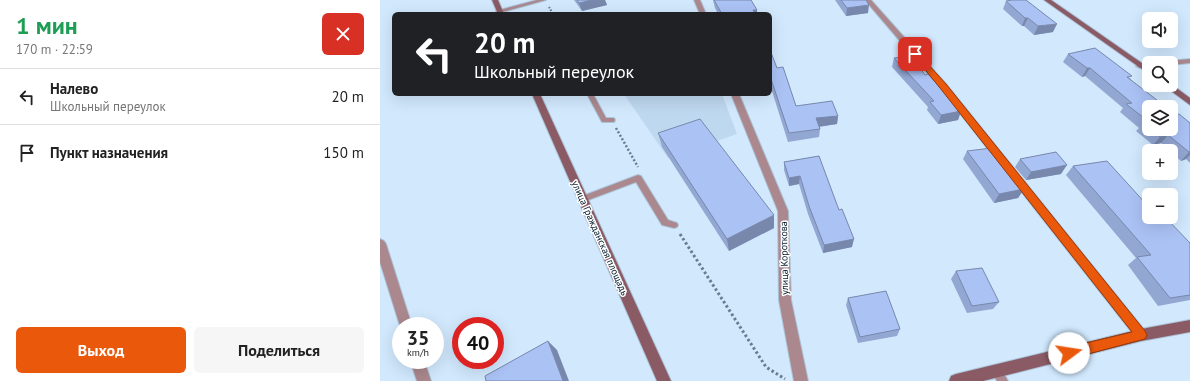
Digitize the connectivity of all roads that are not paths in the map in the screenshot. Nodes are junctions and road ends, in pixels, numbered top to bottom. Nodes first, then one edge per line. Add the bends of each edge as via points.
1 (495, 0) edge
2 (543, 0) edge
3 (697, 0) edge
4 (868, 0) edge
5 (1047, 0) edge
6 (500, 12) edge
7 (702, 12) edge
8 (1190, 60) edge
9 (1178, 62) edge
10 (1140, 66) edge
11 (1176, 92) edge
12 (537, 96) edge
13 (591, 96) edge
14 (736, 96) edge
15 (1190, 102) edge
16 (612, 120) road end
17 (583, 199) junction
18 (674, 225) road end
19 (380, 244) edge
20 (403, 317) edge
21 (1190, 326) edge
22 (1141, 335) junction
23 (420, 369) edge
24 (999, 376) edge
25 (424, 381) edge
26 (664, 381) edge
27 (801, 381) edge
28 (956, 381) edge

1 - 6 street
2 - 6 lane
3 - 7 street
4 - 22 street via 943,86
5 - 10 street
8 - 9 street
11 - 15 street
12 - 17 street, улица Гражданская площадь
13 - 16 lane via 604,120
14 - 27 street, улица Короткова via 782,211 785,300
17 - 18 lane via 638,178 665,223
17 - 26 street, улица Гражданская площадь
19 - 20 street
21 - 22 street
22 - 24 street
23 - 25 street
24 - 28 street

